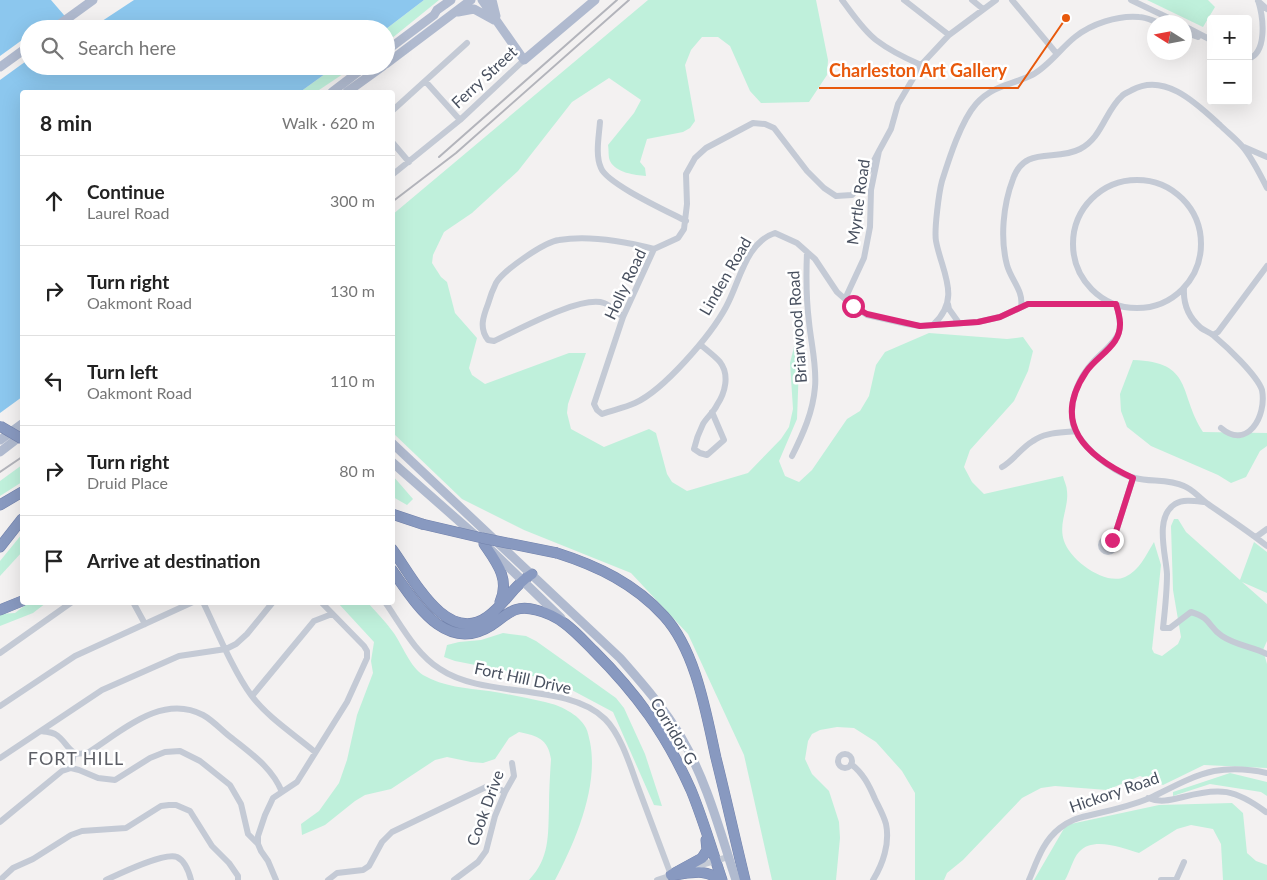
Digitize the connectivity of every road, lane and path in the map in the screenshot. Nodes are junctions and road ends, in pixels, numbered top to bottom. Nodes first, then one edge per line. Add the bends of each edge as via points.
1 (93, 0) edge
2 (451, 0) edge
3 (457, 0) edge
4 (472, 0) edge
5 (482, 0) edge
6 (492, 0) edge
7 (595, 0) edge
8 (842, 0) edge
9 (904, 0) edge
10 (972, 0) edge
11 (996, 0) edge
12 (1012, 0) edge
13 (1131, 0) edge
14 (1258, 0) edge
15 (983, 9) junction
16 (1267, 9) edge
17 (453, 14) junction
18 (434, 15) junction
19 (1162, 15) edge
20 (1147, 19) edge
21 (65, 20) edge
22 (497, 21) junction
23 (1192, 30) edge
24 (1192, 34) edge
25 (949, 35) junction
26 (1207, 38) edge
27 (1207, 39) edge
28 (395, 44) edge
29 (467, 44) dead end
30 (20, 53) edge
31 (1057, 54) junction
32 (395, 58) edge
33 (1252, 58) edge
34 (524, 60) junction
35 (921, 66) junction
36 (0, 67) edge
37 (354, 75) edge
38 (371, 75) edge
39 (426, 82) junction
40 (335, 90) edge
41 (350, 90) edge
42 (395, 108) edge
43 (460, 120) junction
44 (600, 122) dead end
45 (395, 146) edge
46 (1243, 146) junction
47 (879, 151) junction
48 (1267, 157) edge
49 (409, 162) junction
50 (395, 173) edge
51 (1267, 188) edge
52 (686, 221) junction
53 (654, 249) junction
54 (807, 252) junction
55 (1267, 266) edge
56 (1184, 288) junction
57 (1018, 289) junction
58 (845, 300) junction
59 (948, 302) junction
60 (1038, 303) junction
61 (1116, 304) junction
62 (1021, 307) junction
63 (623, 317) junction
64 (959, 323) junction
65 (933, 325) junction
66 (1213, 335) junction
67 (700, 344) junction
68 (712, 412) junction
69 (602, 414) joint
70 (20, 425) edge
71 (0, 426) edge
72 (1221, 428) dead end
73 (1076, 431) junction
74 (20, 437) edge
75 (20, 438) edge
76 (0, 440) edge
77 (395, 446) edge
78 (0, 452) edge
79 (792, 456) dead end
80 (395, 465) edge
81 (1002, 466) dead end
82 (1133, 478) junction
83 (20, 493) edge
84 (1205, 502) junction
85 (0, 505) edge
86 (395, 515) edge
87 (20, 522) edge
88 (1267, 529) edge
89 (1256, 537) junction
90 (1113, 541) dead end
91 (484, 544) junction
92 (1267, 546) edge
93 (0, 547) edge
94 (395, 552) edge
95 (395, 574) edge
96 (527, 579) junction
97 (20, 602) edge
98 (68, 605) edge
99 (135, 605) edge
100 (186, 605) edge
101 (204, 605) edge
102 (271, 605) edge
103 (324, 605) edge
104 (387, 605) edge
105 (497, 608) junction
106 (0, 610) edge
107 (332, 614) junction
108 (563, 620) junction
109 (145, 624) junction
110 (475, 631) junction
111 (226, 649) junction
112 (0, 653) edge
113 (1267, 654) edge
114 (252, 696) junction
115 (0, 706) edge
116 (42, 731) junction
117 (315, 752) junction
118 (74, 753) junction
119 (0, 758) edge
120 (512, 763) dead end
121 (851, 764) dead end
122 (71, 768) junction
123 (1267, 773) edge
124 (282, 792) junction
125 (505, 792) junction
126 (1148, 798) junction
127 (1266, 812) edge
128 (0, 822) edge
129 (704, 827) junction
130 (258, 844) junction
131 (728, 857) junction
132 (715, 860) junction
133 (1184, 862) dead end
134 (671, 875) junction
135 (0, 880) edge
136 (106, 880) edge
137 (191, 880) edge
138 (238, 880) edge
139 (276, 880) edge
140 (328, 880) edge
141 (454, 880) edge
142 (657, 880) edge
143 (721, 880) edge
144 (736, 880) edge
145 (745, 880) edge
146 (873, 880) edge
147 (1029, 880) edge
148 (1161, 880) edge
149 (1176, 880) edge

1 - 21 main road
2 - 18 main road
3 - 18 main road
4 - 17 main road
5 - 22 main road
6 - 22 main road
7 - 34 main road, Ferry Street
8 - 35 street via 874,39
9 - 25 street
10 - 15 street
11 - 15 street, Myrtle Road
12 - 31 street
13 - 19 street
14 - 16 street
14 - 33 street via 1266,26 1265,45 1262,53
15 - 25 street, Myrtle Road
17 - 22 main road via 474,10
17 - 32 main road
18 - 28 main road
20 - 31 street via 1125,16 1101,23 1075,36
22 - 34 main road
23 - 26 street
24 - 27 street
25 - 35 street, Myrtle Road
29 - 39 street
30 - 36 main road
31 - 59 street via 1033,75 990,92 966,118 942,182 938,213 936,239 950,294
34 - 43 street, Ferry Street
35 - 47 street, Myrtle Road via 898,104 891,129
37 - 40 main road
38 - 41 main road
39 - 42 street
39 - 43 street
43 - 49 street, Ferry Street
44 - 52 street via 598,154 601,169 618,184
45 - 49 street
46 - 48 street
46 - 51 street
46 - 57 street via 1197,104 1174,90 1159,85 1140,86 1122,95 1094,138 1080,149 1022,162 1013,178 1003,231 1007,264
47 - 52 street via 852,195 836,196 806,171 774,128 753,123 706,148 695,158 686,174
47 - 58 street, Myrtle Road via 871,190 870,227 864,258
49 - 50 street, Ferry Street
52 - 53 street, Holly Road via 678,238
53 - 63 street, Holly Road
53 - 63 street via 588,238 557,240 509,268 497,282 482,321 483,334 494,341 583,303 605,303
54 - 58 street, Linden Road
54 - 67 street, Linden Road via 797,243 775,233 762,239 748,258 726,308
54 - 79 street, Briarwood Road via 805,286 815,386 804,434
55 - 66 street
56 - 61 street via 1162,303 1141,308
56 - 61 street via 1198,263 1201,248 1198,224 1181,196 1163,185 1135,179 1099,192 1081,213 1074,231 1074,255 1080,272 1087,283
56 - 66 street via 1189,315
57 - 60 street
57 - 62 street via 1022,297
58 - 65 street, Linden Road via 867,314 907,324
59 - 64 street
59 - 65 street
60 - 61 street
60 - 62 street, Linden Road
61 - 73 street via 1121,318 1115,341 1093,362 1074,394 1072,424
62 - 64 street, Linden Road via 1000,317
63 - 69 street, Holly Road via 594,404
64 - 65 street, Linden Road
66 - 72 street via 1255,377 1264,398 1264,410 1252,432 1228,434
67 - 68 street via 720,362 726,374 724,390
67 - 69 street, Linden Road via 652,392 636,403
68 - 68 street via 695,442 694,449 703,454 724,440
70 - 76 main road
71 - 75 highway, bridge
73 - 81 street via 1045,435 1034,440 1011,462
73 - 82 street via 1093,453 1112,468
74 - 78 main road
77 - 96 main road
80 - 91 main road
82 - 84 street via 1182,485
82 - 90 street
83 - 85 highway
84 - 89 street
84 - 113 street via 1186,501 1175,504 1167,512 1163,534 1167,573 1163,628 1170,628 1191,612 1205,617 1220,635
86 - 145 highway, bridge via 583,562 624,582 665,617 681,642 698,682
87 - 93 highway
88 - 89 street
89 - 92 street
91 - 96 main road
91 - 105 highway via 503,578 503,591
94 - 105 highway via 425,596 448,620 458,624 478,622
95 - 110 highway via 421,611 433,621 446,630 464,634
96 - 105 highway
96 - 108 main road
96 - 110 highway via 498,615
96 - 131 main road via 620,658 650,693 681,737 703,780
97 - 106 highway
98 - 112 street
99 - 109 street
100 - 109 street
101 - 111 street
102 - 111 street via 247,634
103 - 107 street
104 - 134 street, Fort Hill Drive via 427,660 451,676 567,700 605,719 620,741
107 - 114 street via 314,621
107 - 117 street via 364,646 367,658 347,702
108 - 110 highway via 527,608 509,611 491,626
108 - 129 highway, Corridor G via 621,678 652,719 692,792
109 - 115 street via 75,656
111 - 114 street
111 - 116 street via 179,656 102,690
114 - 117 street
116 - 118 street via 55,734
116 - 119 street
117 - 124 street via 297,782
118 - 122 street
118 - 124 street via 89,752 153,712 185,709 204,716 253,755 273,774
120 - 125 street, Cook Drive via 514,776
121 - 146 street via 860,770 886,823 888,838
122 - 128 street
122 - 130 street via 98,778 115,780 150,758 180,751 200,761 230,785 241,804 248,834
123 - 126 street, Hickory Road via 1230,768 1182,782
124 - 130 street via 274,798 265,815
125 - 140 street via 496,787 486,787 392,832 382,842 369,866 363,870 337,873
125 - 141 street, Cook Drive via 486,851 478,862
126 - 127 street via 1169,800 1214,790 1229,791
126 - 147 street, Hickory Road via 1072,819 1043,846
129 - 132 highway, Corridor G
129 - 134 highway via 705,854
130 - 139 street
131 - 132 street
131 - 144 main road
132 - 134 street
132 - 143 highway, Corridor G
133 - 149 street
134 - 142 street
134 - 143 highway via 702,871
135 - 138 street via 13,868 82,831 126,828 161,806 176,805 190,811
136 - 137 street via 156,859 176,857 187,868
148 - 149 street

